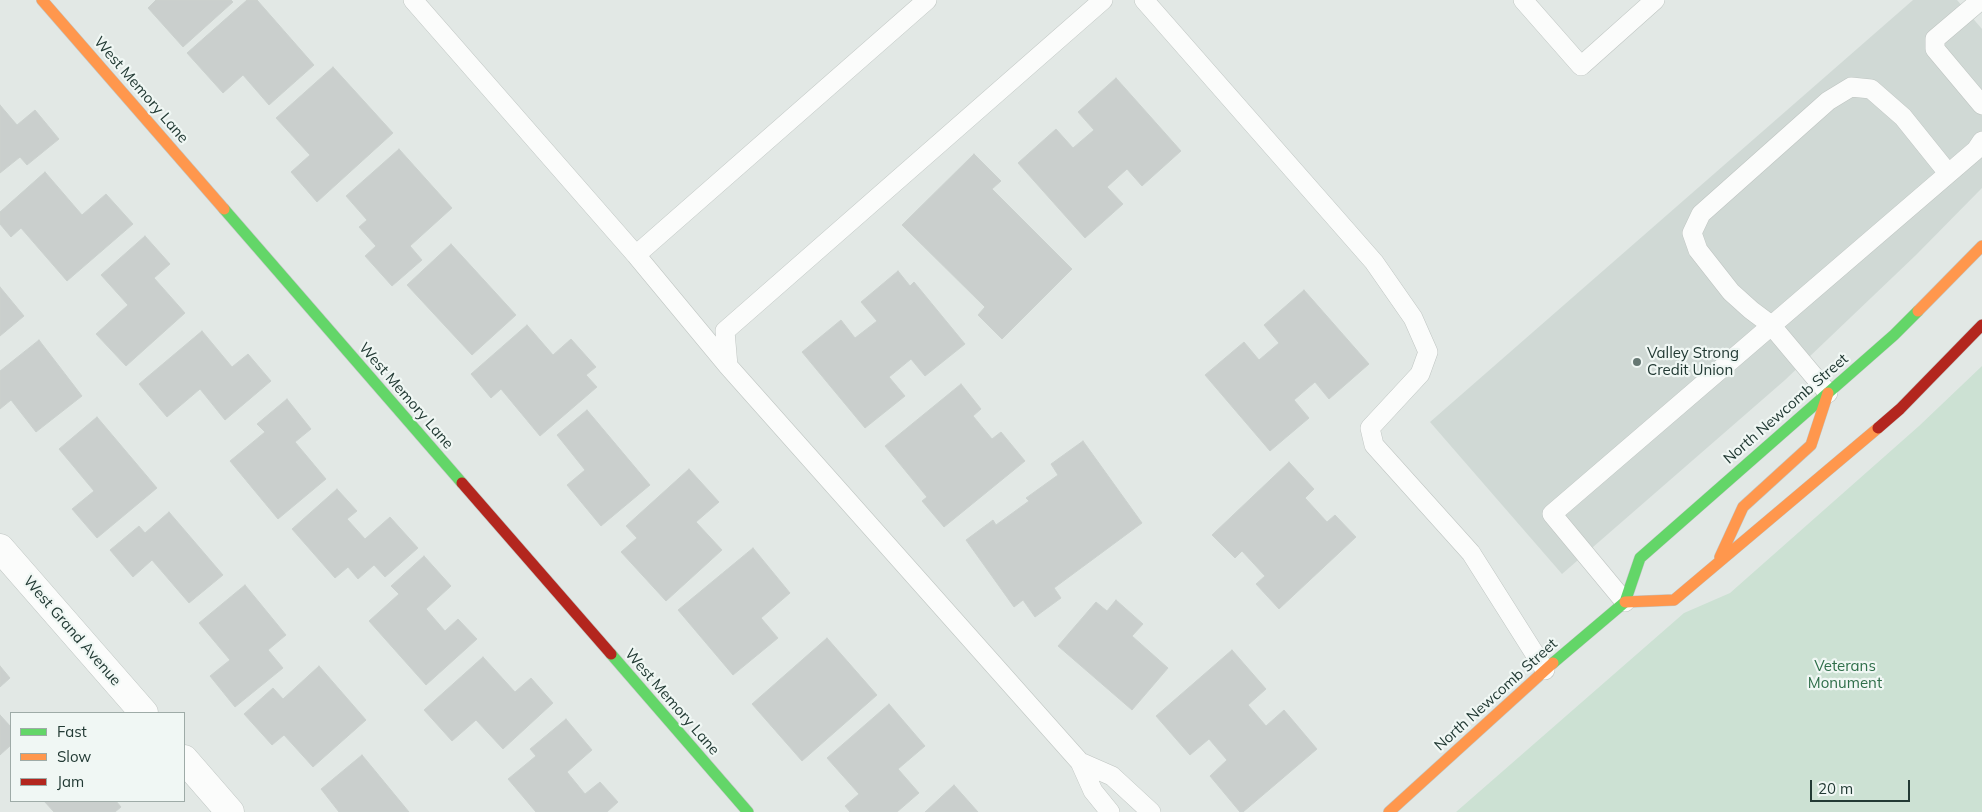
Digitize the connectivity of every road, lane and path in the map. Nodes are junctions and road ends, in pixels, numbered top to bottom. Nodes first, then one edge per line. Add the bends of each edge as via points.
1 (42, 0) edge
2 (413, 0) edge
3 (927, 0) edge
4 (1103, 0) edge
5 (1144, 0) edge
6 (1523, 0) edge
7 (1655, 0) edge
8 (1981, 0) edge
9 (1982, 106) edge
10 (1982, 141) edge
11 (1948, 173) junction
12 (1982, 246) edge
13 (636, 255) junction
14 (1771, 325) junction
15 (1982, 325) edge
16 (728, 366) junction
17 (1828, 393) junction
18 (0, 548) edge
19 (1716, 565) junction
20 (1625, 602) junction
21 (1545, 670) junction
22 (143, 712) edge
23 (185, 760) edge
24 (1080, 762) junction
25 (230, 812) edge
26 (748, 812) edge
27 (1110, 812) edge
28 (1151, 812) edge
29 (1389, 812) edge

1 - 26 main road, West Memory Lane
2 - 13 lane
3 - 13 lane
4 - 16 lane via 725,331
5 - 21 lane via 1374,262 1412,318 1428,352 1420,374 1370,428 1374,445 1471,553
6 - 7 lane via 1581,66
8 - 9 lane via 1936,38 1936,49
10 - 11 lane
11 - 14 lane
11 - 14 lane via 1903,117 1871,89 1851,87 1828,101 1701,214 1692,233 1698,250 1731,292
12 - 17 main road, North Newcomb Street via 1894,335
13 - 16 lane
14 - 17 lane
14 - 20 lane via 1552,514
15 - 19 main road via 1900,409
16 - 24 lane
17 - 19 main road via 1811,445 1743,507
17 - 20 main road, North Newcomb Street via 1640,558
18 - 22 street, West Grand Avenue
19 - 20 main road via 1674,600
20 - 21 main road, North Newcomb Street
21 - 29 main road, North Newcomb Street
23 - 25 street
24 - 27 lane via 1093,791
24 - 28 lane via 1112,776

